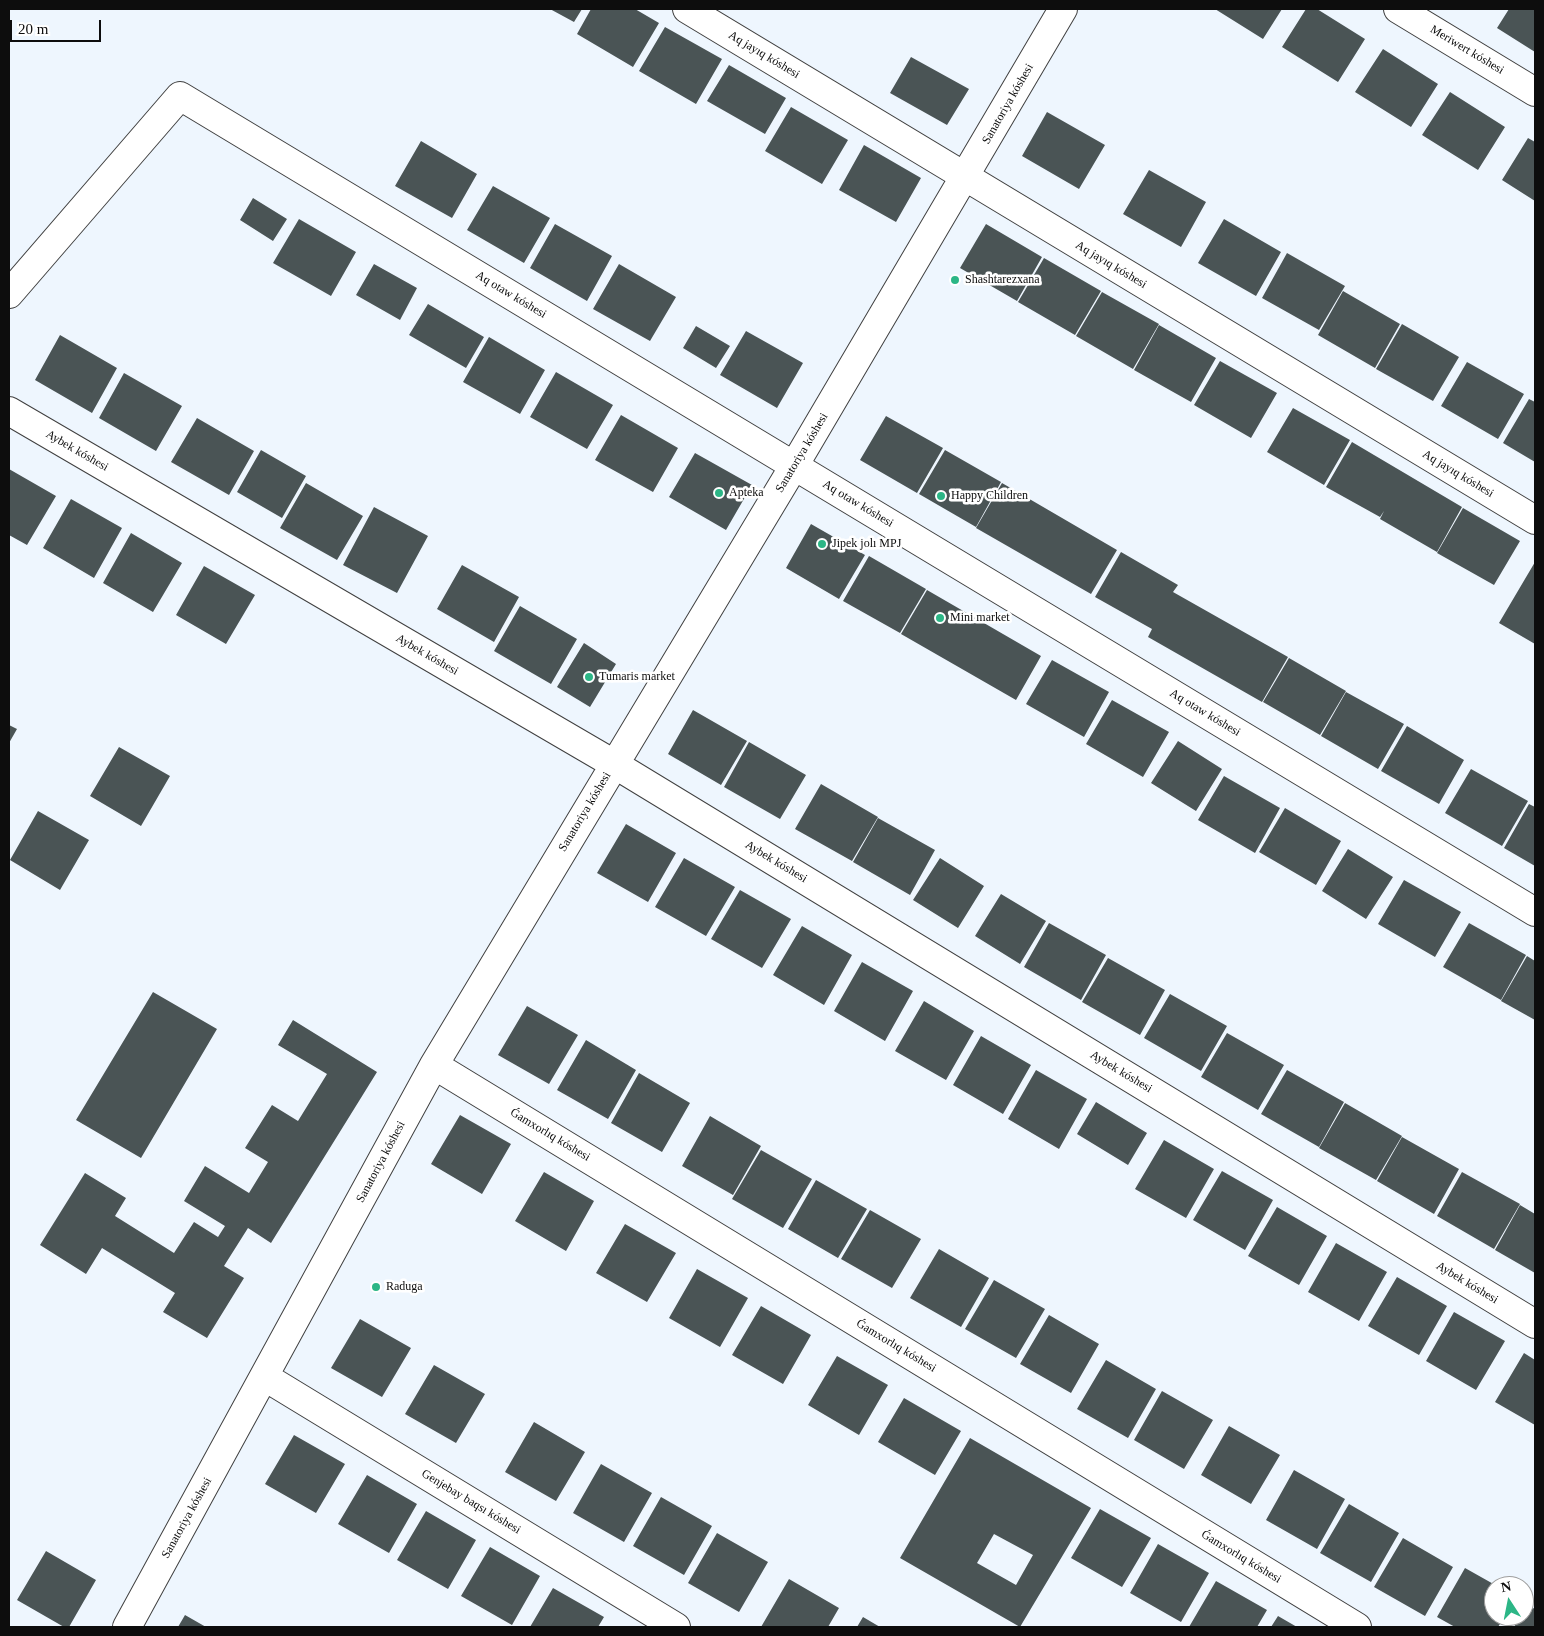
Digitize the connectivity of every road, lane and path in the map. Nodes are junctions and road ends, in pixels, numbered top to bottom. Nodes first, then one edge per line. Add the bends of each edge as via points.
1 (687, 9) edge
2 (1062, 9) edge
3 (1398, 9) edge
4 (1535, 92) edge
5 (966, 177) junction
6 (9, 294) edge
7 (9, 411) edge
8 (794, 466) junction
9 (1535, 520) edge
10 (614, 764) junction
11 (1535, 912) edge
12 (434, 1065) junction
13 (1535, 1324) edge
14 (265, 1377) junction
15 (127, 1627) edge
16 (676, 1627) edge
17 (1357, 1627) edge

1 - 5 street, Aq jayıq kóshesi
2 - 5 street, Sanatoriya kóshesi
3 - 4 street, Meriwert kóshesi
5 - 8 street, Sanatoriya kóshesi
5 - 9 street, Aq jayıq kóshesi
6 - 8 street, Aq otaw kóshesi via 180,96
7 - 10 street, Aybek kóshesi
8 - 10 street, Sanatoriya kóshesi
8 - 11 street, Aq otaw kóshesi
10 - 12 street, Sanatoriya kóshesi
10 - 13 street, Aybek kóshesi
12 - 14 street, Sanatoriya kóshesi
12 - 17 street, Ǵamxorlıq kóshesi
14 - 15 street, Sanatoriya kóshesi
14 - 16 street, Genjebay baqsı kóshesi

